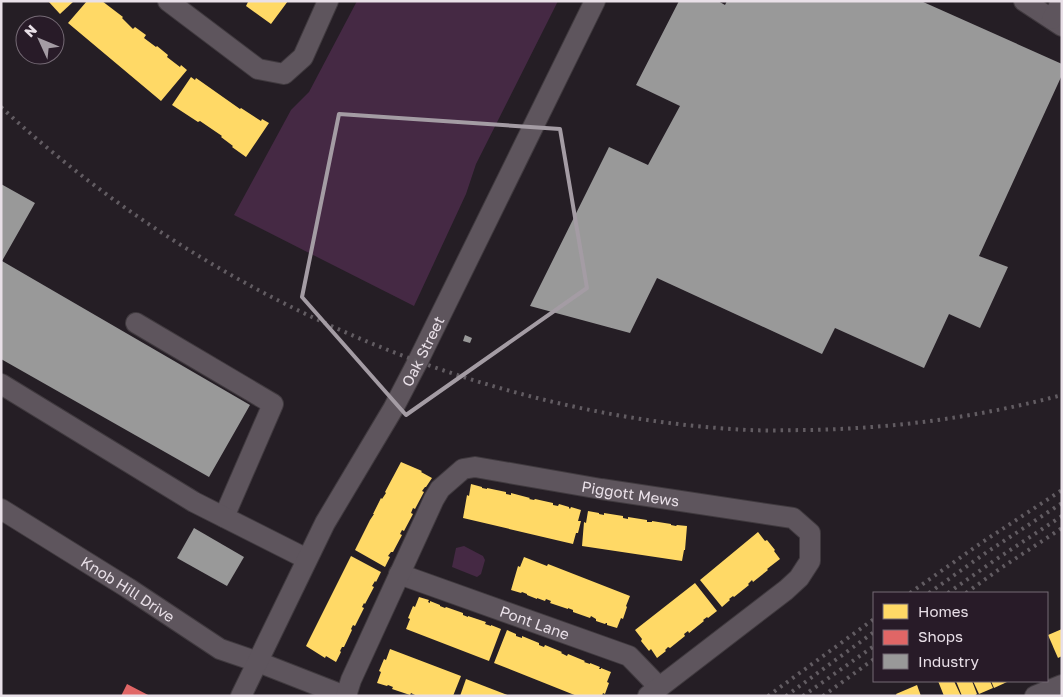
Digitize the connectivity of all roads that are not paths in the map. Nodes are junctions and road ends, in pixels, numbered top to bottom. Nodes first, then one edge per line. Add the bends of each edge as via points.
1 (168, 1) edge
2 (328, 1) edge
3 (595, 1) edge
4 (1024, 1) edge
5 (1062, 1) edge
6 (1057, 23) edge
7 (136, 323) dead end
8 (1, 384) edge
9 (1, 509) edge
10 (224, 517) junction
11 (307, 559) junction
12 (400, 574) junction
13 (258, 662) junction
14 (1062, 685) edge
15 (653, 691) edge
16 (241, 696) edge
17 (345, 696) edge
18 (1035, 696) edge

1 - 2 street via 258,69 284,74 303,57
3 - 11 street, Oak Street via 414,369
4 - 6 street
5 - 6 street
7 - 10 street via 273,404
8 - 10 street
9 - 13 street, Knob Hill Drive via 220,649
10 - 11 street
11 - 13 street, Oak Street
12 - 15 street, Pont Lane via 629,656
12 - 15 street, Piggott Mews via 440,489 463,469 475,466 793,518 810,533 810,562 799,578
12 - 17 street, Piggott Mews
13 - 16 street, Oak Street
13 - 17 street, Piggott Mews
14 - 18 street

